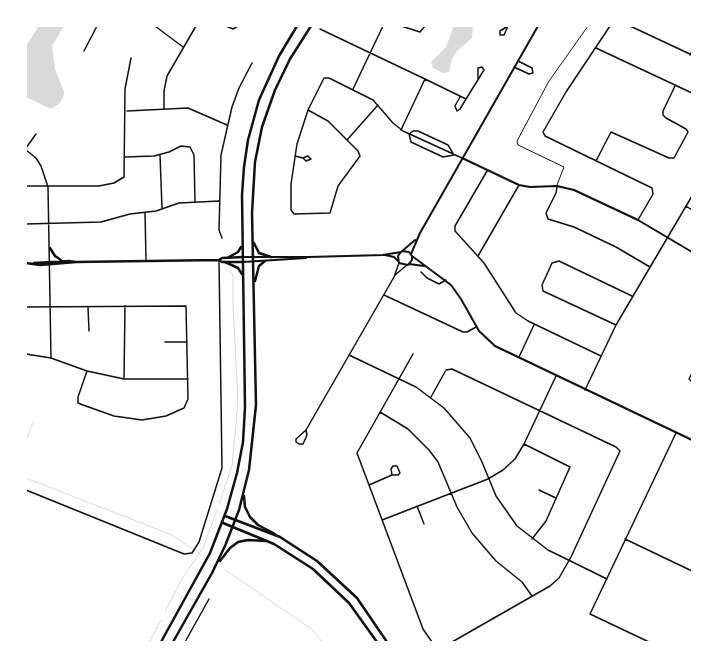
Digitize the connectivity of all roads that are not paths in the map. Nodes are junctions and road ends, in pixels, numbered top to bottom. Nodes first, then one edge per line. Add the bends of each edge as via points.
1 (97, 26) edge
2 (155, 26) edge
3 (196, 26) edge
4 (226, 26) edge
5 (238, 26) edge
6 (297, 26) edge
7 (311, 26) edge
8 (383, 26) edge
9 (401, 26) edge
10 (425, 26) edge
11 (508, 26) edge
12 (538, 26) edge
13 (588, 26) edge
14 (610, 26) edge
15 (630, 26) edge
16 (320, 29) dead end
17 (184, 47) junction
18 (596, 48) junction
19 (692, 51) edge
20 (84, 52) dead end
21 (370, 54) junction
22 (691, 55) edge
23 (131, 58) dead end
24 (518, 61) junction
25 (252, 62) dead end
26 (514, 67) junction
27 (425, 79) junction
28 (478, 79) junction
29 (676, 86) junction
30 (353, 90) junction
31 (692, 93) edge
32 (460, 96) junction
33 (466, 99) junction
34 (378, 105) junction
35 (164, 108) junction
36 (308, 110) junction
37 (126, 111) junction
38 (228, 125) junction
39 (401, 130) junction
40 (36, 134) dead end
41 (409, 134) junction
42 (347, 140) junction
43 (26, 149) edge
44 (160, 155) junction
45 (454, 155) junction
46 (295, 156) junction
47 (125, 157) junction
48 (303, 158) dead end
49 (462, 158) junction
50 (596, 161) junction
51 (487, 171) junction
52 (519, 184) junction
53 (26, 186) edge
54 (557, 186) junction
55 (48, 187) junction
56 (692, 196) edge
57 (195, 201) junction
58 (219, 201) junction
59 (686, 206) junction
60 (162, 208) junction
61 (692, 210) edge
62 (145, 212) junction
63 (638, 220) junction
64 (50, 223) junction
65 (26, 224) edge
66 (242, 237) junction
67 (222, 238) dead end
68 (253, 238) junction
69 (667, 238) junction
70 (416, 239) junction
71 (50, 248) junction
72 (401, 252) junction
73 (692, 252) edge
74 (384, 255) junction
75 (412, 255) junction
76 (478, 256) junction
77 (242, 257) junction
78 (254, 257) junction
79 (271, 257) junction
80 (309, 257) junction
81 (229, 258) junction
82 (219, 260) junction
83 (62, 261) junction
84 (146, 261) junction
85 (265, 261) junction
86 (76, 262) junction
87 (225, 262) junction
88 (243, 262) junction
89 (254, 262) junction
90 (399, 262) junction
91 (26, 263) edge
92 (50, 263) junction
93 (408, 264) junction
94 (425, 266) junction
95 (650, 267) junction
96 (421, 272) dead end
97 (394, 277) junction
98 (243, 278) junction
99 (446, 280) junction
100 (254, 286) junction
101 (384, 295) junction
102 (632, 296) junction
103 (88, 306) junction
104 (125, 306) junction
105 (26, 307) edge
106 (51, 307) junction
107 (534, 324) junction
108 (616, 325) junction
109 (476, 327) junction
110 (89, 331) dead end
111 (165, 342) dead end
112 (187, 342) junction
113 (26, 354) edge
114 (413, 354) dead end
115 (349, 355) junction
116 (601, 356) junction
117 (51, 358) junction
118 (518, 358) junction
119 (87, 371) junction
120 (692, 373) edge
121 (556, 376) junction
122 (400, 378) junction
123 (124, 379) junction
124 (188, 380) junction
125 (692, 382) edge
126 (585, 390) junction
127 (431, 397) junction
128 (539, 411) junction
129 (380, 412) junction
130 (306, 430) junction
131 (676, 433) junction
132 (692, 440) edge
133 (524, 444) junction
134 (392, 475) junction
135 (488, 479) junction
136 (369, 485) junction
137 (26, 490) edge
138 (539, 490) dead end
139 (244, 492) junction
140 (451, 493) junction
141 (556, 498) junction
142 (418, 506) junction
143 (225, 516) junction
144 (235, 520) junction
145 (382, 520) junction
146 (223, 523) junction
147 (424, 524) dead end
148 (233, 526) junction
149 (280, 537) junction
150 (532, 539) junction
151 (626, 540) junction
152 (268, 541) junction
153 (569, 561) junction
154 (217, 564) junction
155 (692, 571) edge
156 (607, 579) junction
157 (533, 596) junction
158 (209, 599) dead end
159 (161, 642) edge
160 (173, 642) edge
161 (185, 642) edge
162 (377, 642) edge
163 (387, 642) edge
164 (432, 642) edge
165 (452, 642) edge
166 (649, 642) edge

1 - 20 street
2 - 17 street
3 - 17 street
4 - 5 street via 232,29
6 - 66 main road via 270,73 254,115 244,167
7 - 68 main road via 281,76 262,127 253,180
8 - 21 street
9 - 10 street via 420,32
11 - 11 street via 504,35 500,35 500,31
12 - 24 street
13 - 54 lane via 549,81 517,141 518,145 564,167
14 - 18 street
15 - 22 street
16 - 21 street
17 - 35 street via 166,80
18 - 29 street
18 - 50 street via 543,132 545,136
19 - 22 street
21 - 27 street
21 - 30 street
23 - 37 street via 125,89
24 - 26 street
24 - 26 street via 532,68 533,73 529,74
25 - 38 street via 239,88
26 - 49 street
27 - 32 street
27 - 39 street
28 - 28 street via 484,70 482,67 478,68
28 - 33 street
29 - 31 street
29 - 50 street via 663,115 688,132 674,158 611,132
30 - 34 street
30 - 36 street via 324,78
32 - 33 street
32 - 33 street via 455,106 457,111
34 - 39 street
34 - 42 street
35 - 37 street
35 - 38 street via 193,109
36 - 42 street via 328,121
36 - 46 street
37 - 47 street
38 - 58 street via 220,165
39 - 41 street
40 - 43 street
41 - 45 street
41 - 45 street via 411,142 443,157
41 - 45 street via 418,131 436,139 448,145
42 - 46 street via 359,154 359,158 338,186 331,212 327,214 292,213 291,189
43 - 55 street via 42,166
44 - 47 street
44 - 57 street via 181,146 192,149
44 - 60 street
45 - 49 street
46 - 48 street
47 - 55 street via 124,177 114,183 99,186
49 - 51 street
49 - 70 street
50 - 63 street via 653,189 653,194
51 - 52 street
51 - 76 street via 454,228
52 - 54 street via 530,187
52 - 76 street
53 - 55 street
54 - 63 street via 574,190
54 - 95 street via 546,213 548,219 604,241
55 - 64 street
56 - 59 street
57 - 58 street
57 - 60 street
58 - 67 street via 219,230
59 - 61 street
59 - 69 street
60 - 62 street
62 - 64 street via 101,222
62 - 84 street
63 - 69 street
64 - 65 street
64 - 71 street
66 - 77 main road
66 - 81 main road via 240,250
68 - 78 main road
68 - 79 main road via 257,250 262,255
69 - 73 street
69 - 95 street
70 - 72 street
70 - 75 street
71 - 83 main road
71 - 92 street
72 - 74 street
72 - 75 street via 407,251
72 - 90 street via 398,256
74 - 80 street
74 - 90 street via 394,257
75 - 93 street via 412,260
75 - 94 street
76 - 107 street via 516,313
77 - 78 street
77 - 81 main road
77 - 88 main road
78 - 79 street
78 - 89 main road
79 - 80 street
80 - 85 street
81 - 82 main road
82 - 84 main road
82 - 87 main road
82 - 137 street via 223,455 219,482 197,547 192,553 184,554
83 - 86 main road
83 - 92 main road
84 - 86 main road
85 - 89 street
85 - 100 main road via 258,268
86 - 92 main road
87 - 88 main road
87 - 98 main road via 239,269
88 - 89 street
88 - 98 main road
89 - 100 main road
90 - 93 street
90 - 97 street
91 - 92 main road
92 - 106 street
93 - 94 street
93 - 97 street
94 - 99 street
95 - 102 street
96 - 99 street via 439,284
97 - 101 street
98 - 143 main road via 244,423 237,473
99 - 109 street via 461,299
100 - 139 main road via 256,411 252,455
101 - 109 street via 463,332
101 - 115 street
102 - 108 street
102 - 108 street via 559,261 552,263 542,285 543,291
103 - 104 street
103 - 106 street
103 - 110 street
104 - 112 street via 186,306
104 - 123 street
105 - 106 street
106 - 117 street
107 - 116 street
107 - 118 street
108 - 116 street
109 - 118 street via 491,344
111 - 112 street
112 - 124 street
113 - 117 street
114 - 122 street
115 - 122 street
115 - 130 street
116 - 126 street
117 - 119 street
118 - 121 street
119 - 123 street
119 - 124 street via 78,403 133,420 154,419 184,408 188,402
120 - 125 street via 689,379
121 - 126 street
121 - 128 street
122 - 127 street
122 - 129 street
123 - 124 street
126 - 131 street
127 - 128 street via 446,370 452,370
127 - 135 street via 454,418 470,438
128 - 133 street
128 - 153 street via 620,451
129 - 136 street via 357,453
129 - 140 street via 408,429 424,444 438,462
130 - 130 street via 296,439 298,444 303,444
131 - 132 street
131 - 151 street
133 - 135 street via 515,459
133 - 141 street via 570,467
134 - 134 street via 392,466 397,466 400,473
134 - 136 street
135 - 140 street
135 - 150 street via 503,508 517,526
136 - 145 street
138 - 141 street
139 - 144 main road
139 - 149 main road via 245,507 250,517
140 - 142 street
140 - 157 street via 479,543 522,582
141 - 150 street via 544,524
142 - 145 street
142 - 147 street
143 - 144 main road
143 - 146 main road
144 - 148 main road
144 - 149 main road
145 - 164 street via 423,628
146 - 148 main road
146 - 159 main road via 203,567
148 - 152 main road
148 - 154 main road
149 - 163 main road via 317,561 344,584 366,610
150 - 153 street
151 - 155 street
151 - 156 street
152 - 154 main road via 238,542
152 - 162 main road via 299,559 328,582 355,611
153 - 156 street
153 - 157 street via 555,582
154 - 160 main road
156 - 166 street via 590,614
157 - 165 street
158 - 161 street

